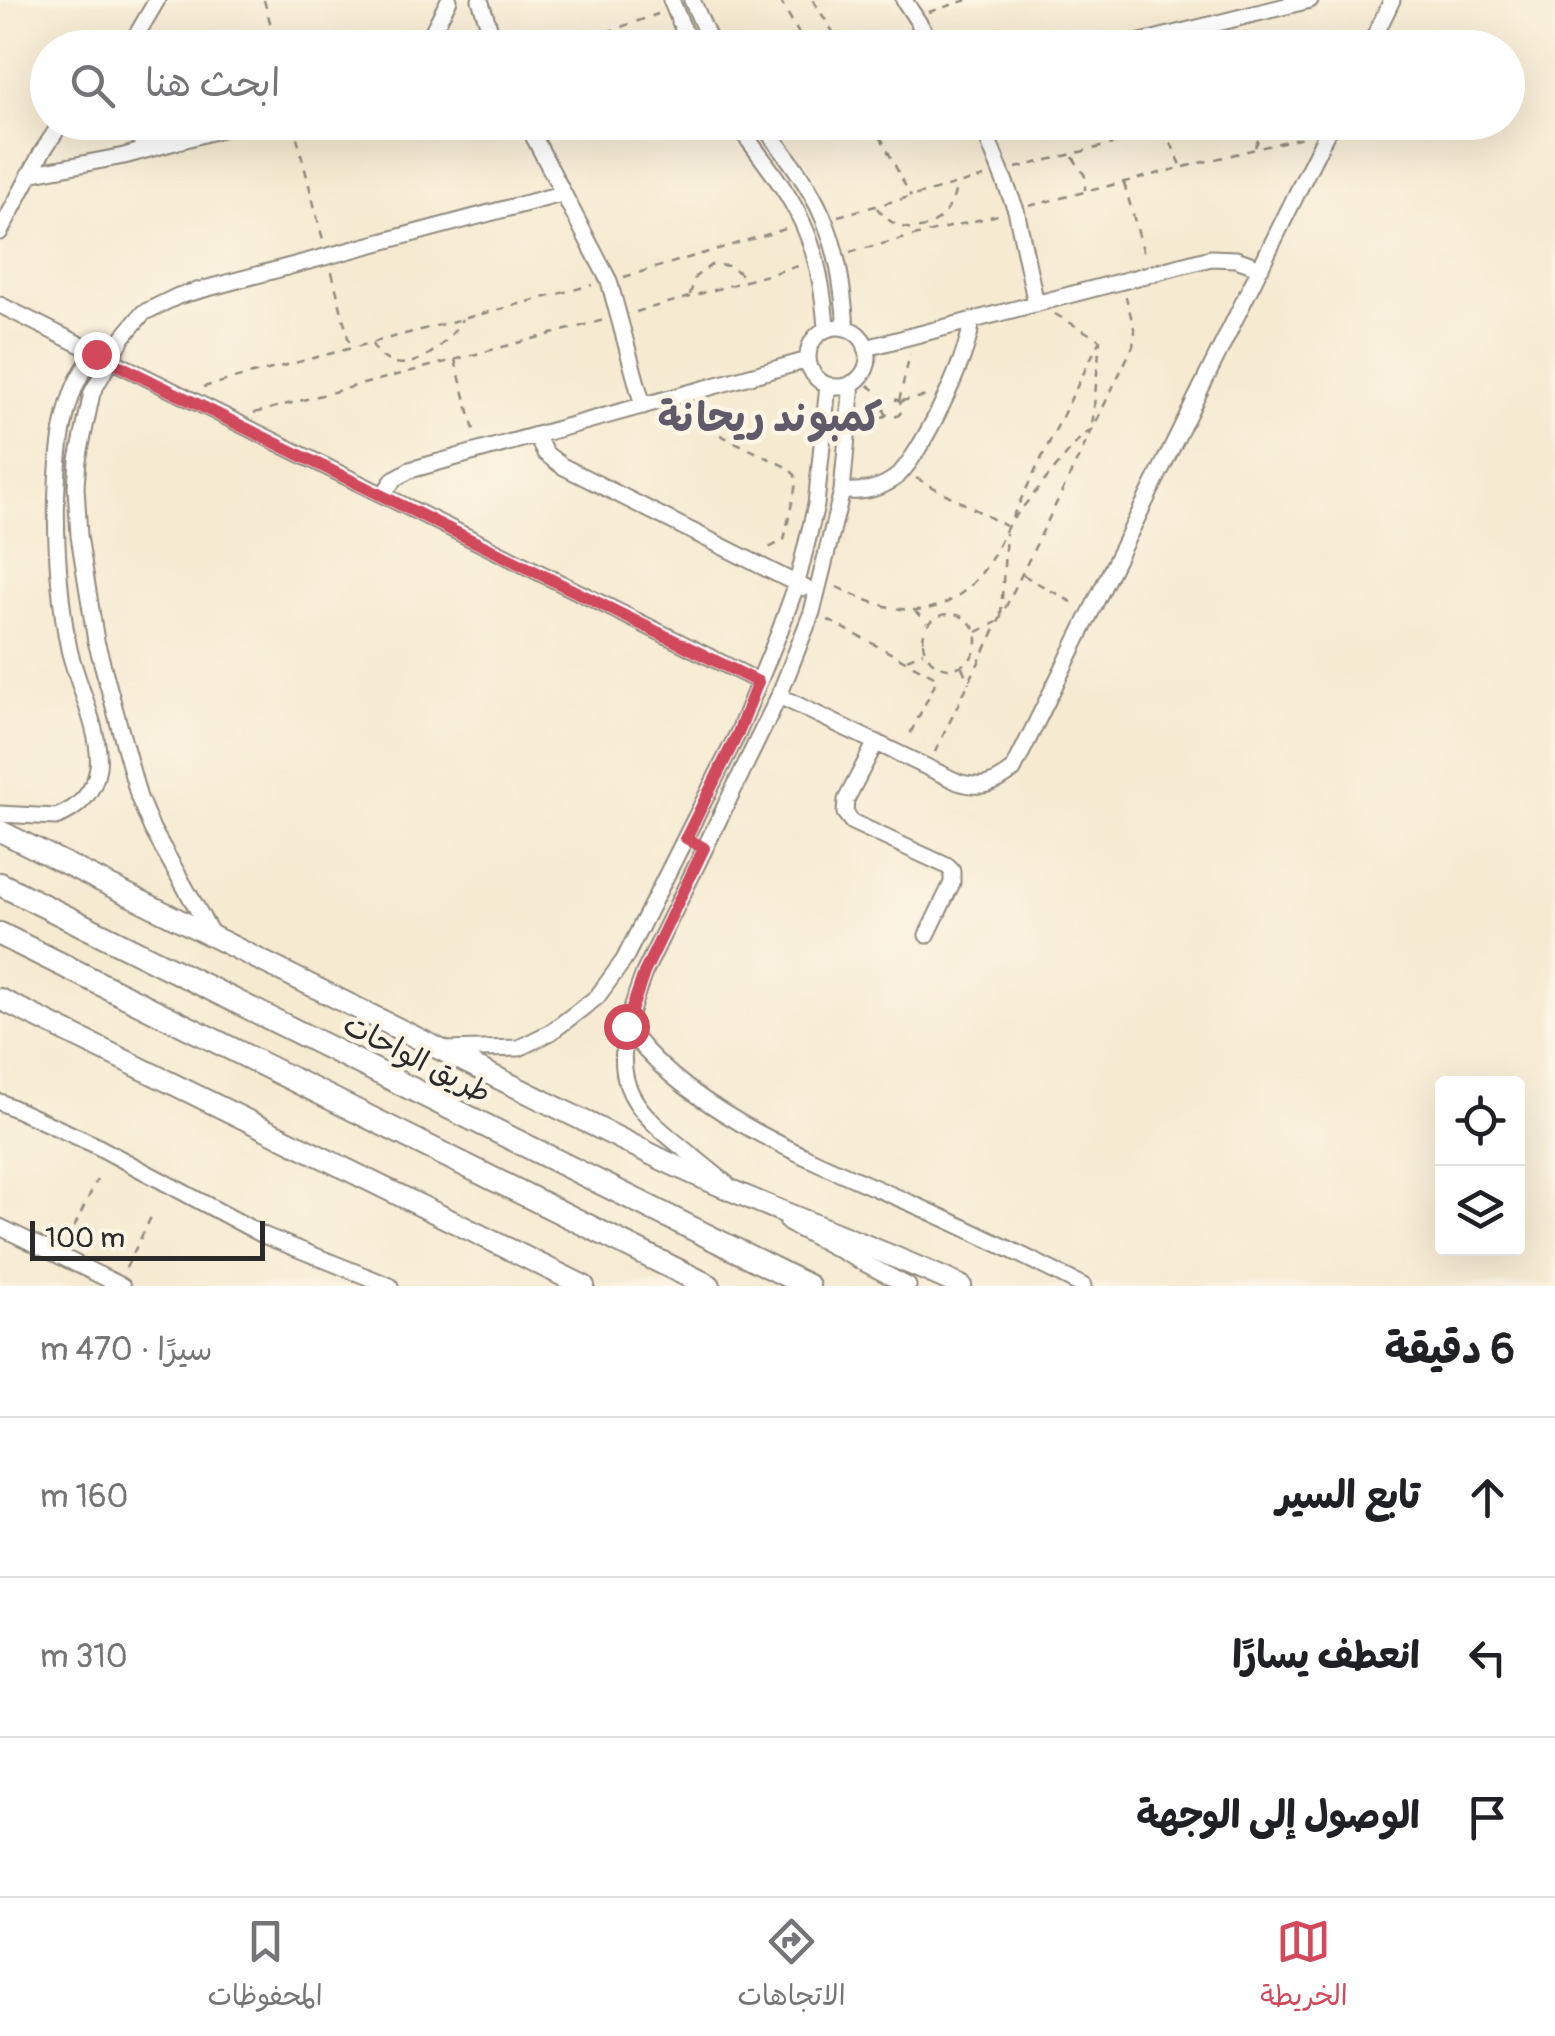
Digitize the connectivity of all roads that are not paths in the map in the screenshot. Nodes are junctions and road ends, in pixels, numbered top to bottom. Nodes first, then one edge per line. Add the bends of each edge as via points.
1 (158, 0) edge
2 (449, 0) edge
3 (480, 0) edge
4 (692, 0) edge
5 (904, 0) edge
6 (1310, 0) edge
7 (1392, 0) edge
8 (672, 4) edge
9 (140, 30) edge
10 (433, 30) edge
11 (490, 30) edge
12 (683, 30) edge
13 (705, 30) edge
14 (923, 30) edge
15 (1189, 30) edge
16 (1378, 30) edge
17 (51, 140) edge
18 (140, 140) edge
19 (183, 140) edge
20 (535, 140) edge
21 (749, 140) edge
22 (774, 140) edge
23 (989, 140) edge
24 (1324, 140) edge
25 (148, 150) junction
26 (29, 174) junction
27 (562, 194) junction
28 (0, 232) edge
29 (1261, 268) junction
30 (1036, 304) junction
31 (0, 306) edge
32 (971, 322) junction
33 (846, 328) junction
34 (826, 329) junction
35 (866, 348) junction
36 (104, 357) junction
37 (808, 360) junction
38 (855, 380) junction
39 (828, 385) junction
40 (648, 404) junction
41 (536, 434) junction
42 (57, 486) junction
43 (76, 487) junction
44 (842, 490) junction
45 (383, 496) junction
46 (797, 583) junction
47 (820, 588) junction
48 (758, 682) junction
49 (779, 696) junction
50 (738, 733) junction
51 (757, 742) junction
52 (876, 742) junction
53 (0, 814) edge
54 (0, 831) edge
55 (686, 838) junction
56 (704, 848) junction
57 (0, 884) edge
58 (0, 934) edge
59 (927, 935) dead end
60 (212, 936) junction
61 (0, 999) edge
62 (626, 1026) junction
63 (444, 1050) junction
64 (0, 1102) edge
65 (742, 1198) junction
66 (0, 1227) edge
67 (582, 1284) edge
68 (120, 1285) edge
69 (390, 1286) edge
70 (709, 1286) edge
71 (808, 1286) edge
72 (908, 1286) edge
73 (961, 1286) edge
74 (1083, 1286) edge

1 - 9 street
2 - 10 street
3 - 11 street
4 - 13 street
5 - 14 street
6 - 15 street
7 - 16 street
8 - 12 street
17 - 26 street
18 - 25 street
19 - 25 street
20 - 27 street
21 - 34 street via 804,224 818,260
22 - 33 street via 826,219
23 - 30 street via 1016,210
24 - 29 street
25 - 26 street
26 - 28 street
27 - 36 street via 178,296 144,313
27 - 40 street via 609,281
29 - 30 street via 1224,258
29 - 52 street via 1013,770 1002,780 972,787
30 - 32 street
31 - 36 street
32 - 35 street
32 - 44 street via 967,349 902,472 868,490
33 - 34 street
33 - 35 street
34 - 37 street via 810,345
35 - 38 street via 866,364
36 - 42 street via 74,387
36 - 43 street
36 - 45 street
37 - 39 street via 814,376
37 - 40 street
38 - 39 street
38 - 44 street
39 - 46 street via 822,465
40 - 41 street
41 - 45 street via 402,474
41 - 46 street via 553,461
42 - 43 street
42 - 53 street via 64,624 98,767 90,791 64,814
43 - 60 street via 96,641 139,798
44 - 47 street
45 - 48 street
46 - 47 street
46 - 48 street
47 - 49 street
48 - 50 street
49 - 51 street
49 - 52 street
50 - 51 street
50 - 55 street
51 - 56 street
52 - 59 street via 845,812 852,822 952,871
54 - 60 main road
55 - 56 street
55 - 63 street via 624,960 597,998 519,1048
56 - 62 street
57 - 71 highway, طريق الواحات
58 - 70 highway
60 - 63 main road
61 - 67 main road
62 - 65 street via 621,1066 641,1110
62 - 74 street via 656,1061 757,1132
63 - 65 main road
64 - 69 street via 263,1235
65 - 72 street
65 - 73 main road
66 - 68 street

